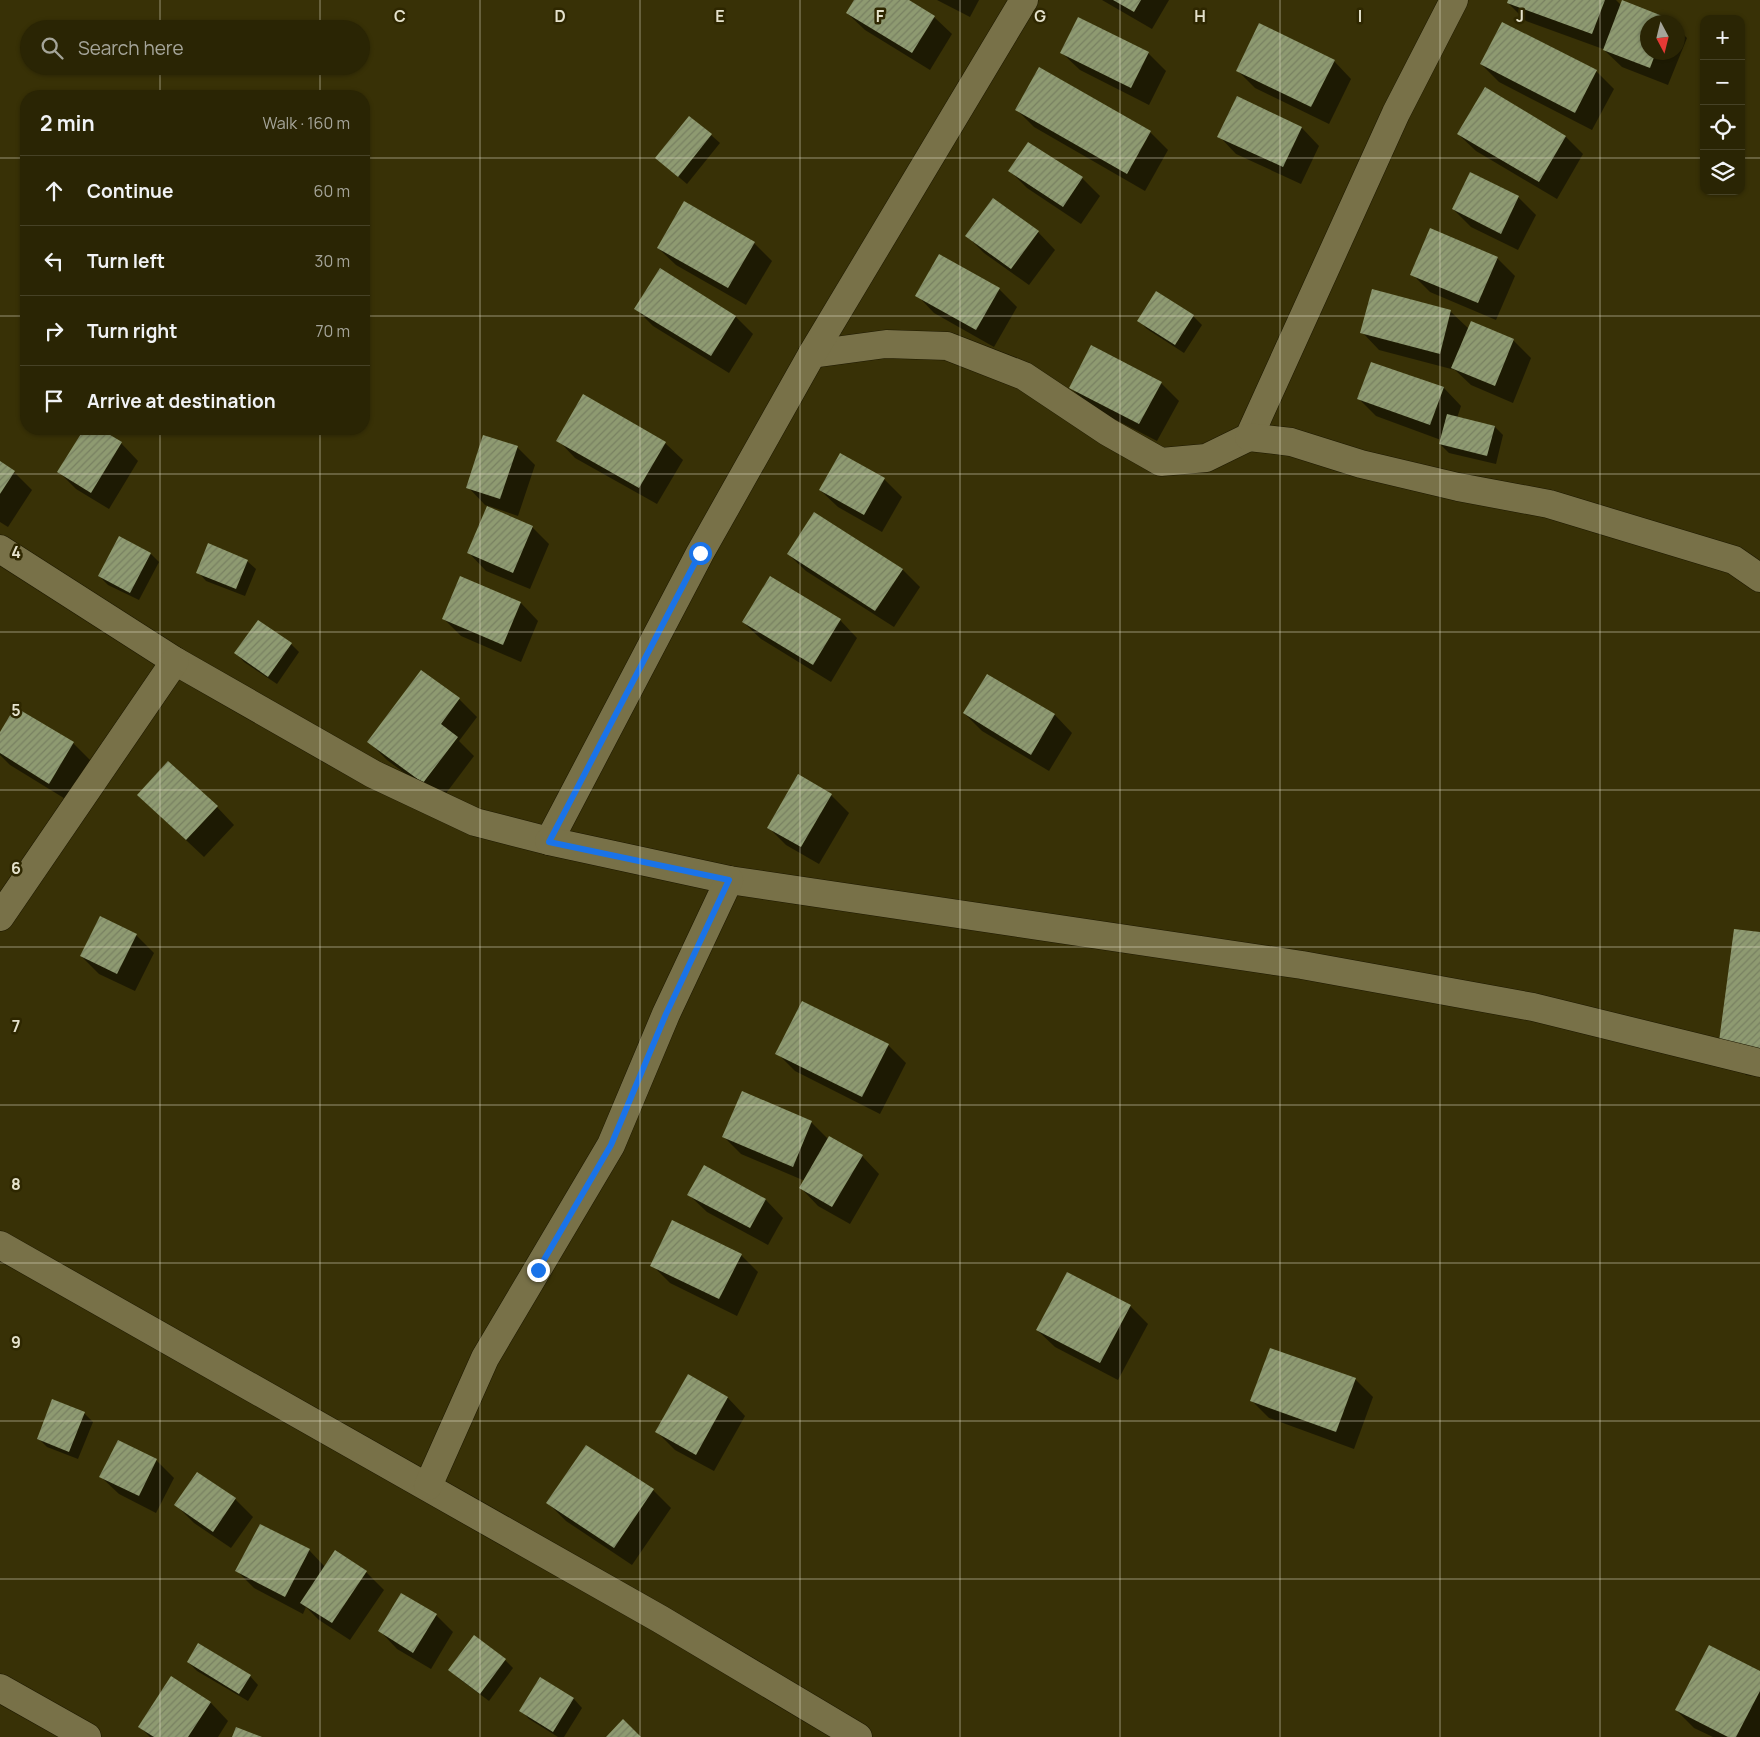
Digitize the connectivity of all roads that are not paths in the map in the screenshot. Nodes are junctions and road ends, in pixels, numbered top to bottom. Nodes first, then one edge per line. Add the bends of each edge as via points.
1 (1024, 0) edge
2 (1454, 0) edge
3 (812, 354) junction
4 (1249, 437) junction
5 (0, 549) edge
6 (1760, 578) edge
7 (175, 661) junction
8 (549, 842) junction
9 (729, 880) junction
10 (0, 917) edge
11 (1760, 1063) edge
12 (0, 1245) edge
13 (428, 1486) junction
14 (0, 1688) edge
15 (87, 1737) edge
16 (858, 1737) edge

1 - 3 street
2 - 4 street via 1396,113
3 - 4 street via 886,344 947,346 1024,376 1108,432 1161,462 1206,458
3 - 8 street via 700,553
4 - 6 street via 1291,442 1361,464 1548,504 1734,560
5 - 7 street
7 - 8 street via 373,774 475,822
7 - 10 street
8 - 9 street
9 - 11 street via 1302,965 1532,1007
9 - 13 street via 666,1014 611,1145 485,1358
12 - 13 street
13 - 16 street
14 - 15 street

